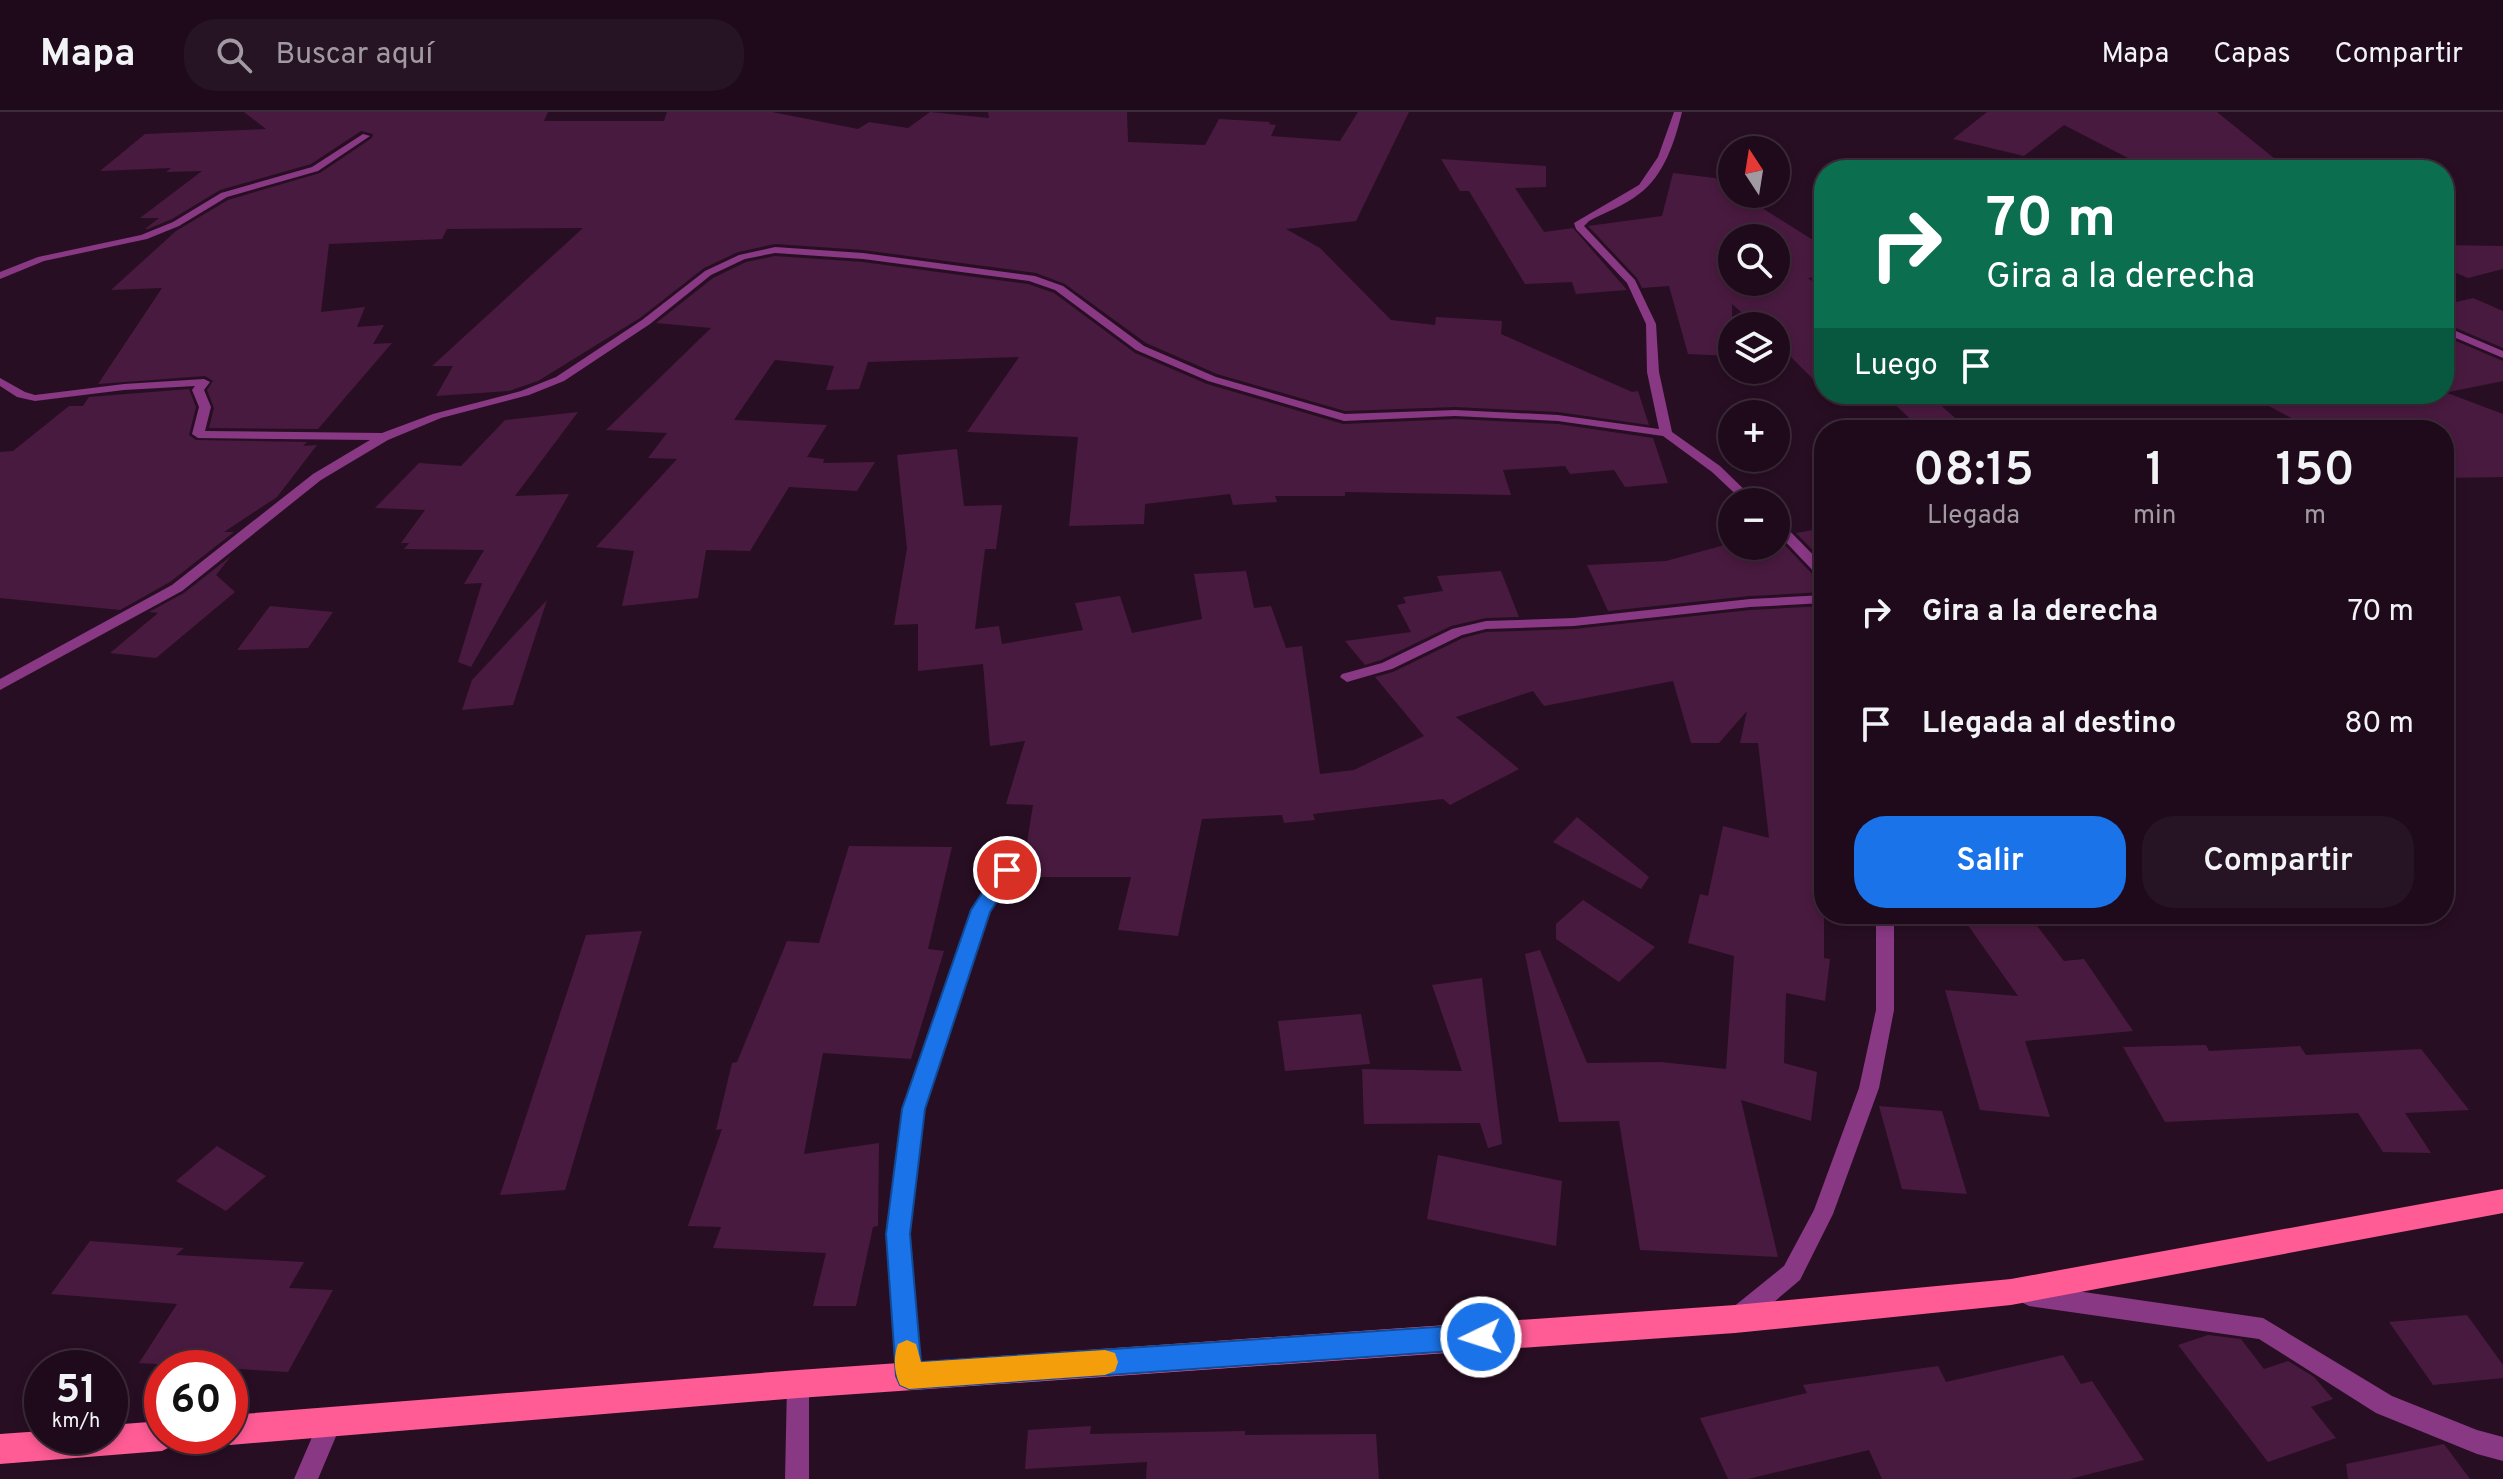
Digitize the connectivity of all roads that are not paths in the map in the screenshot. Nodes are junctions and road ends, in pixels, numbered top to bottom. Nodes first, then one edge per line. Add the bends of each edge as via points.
1 (1678, 112) edge
2 (366, 136) dead end
3 (0, 276) edge
4 (2454, 333) edge
5 (2503, 355) edge
6 (0, 381) edge
7 (1666, 433) junction
8 (384, 437) junction
9 (1736, 488) edge
10 (1790, 539) edge
11 (1814, 564) edge
12 (1814, 600) edge
13 (1347, 677) dead end
14 (0, 685) edge
15 (1020, 850) dead end
16 (1885, 924) edge
17 (2503, 1201) edge
18 (2011, 1292) junction
19 (1735, 1319) junction
20 (909, 1376) junction
21 (798, 1384) junction
22 (330, 1422) junction
23 (248, 1429) edge
24 (144, 1437) edge
25 (0, 1449) edge
26 (2503, 1449) edge
27 (306, 1479) edge
28 (797, 1479) edge

1 - 7 street via 1650,177 1635,193 1579,223 1631,282 1651,324 1653,372
2 - 3 street via 315,169 224,195 144,237 41,259
4 - 5 street
6 - 8 street via 35,398 204,382 198,390 205,407 198,434
7 - 8 street via 1558,418 1455,413 1344,418 1212,379 1140,348 1059,288 1031,278 775,250 742,257 708,273 560,379
7 - 9 street
8 - 14 street via 317,477 177,588
10 - 11 street
12 - 13 street via 1486,625
15 - 20 street via 980,910 914,1109 898,1234
16 - 19 street via 1885,1010 1869,1088 1823,1214 1792,1273
17 - 18 main road
18 - 19 main road
18 - 26 street via 2263,1329 2384,1405
19 - 20 main road
20 - 21 main road
21 - 22 main road
21 - 28 street
22 - 23 main road
22 - 27 street
24 - 25 main road

